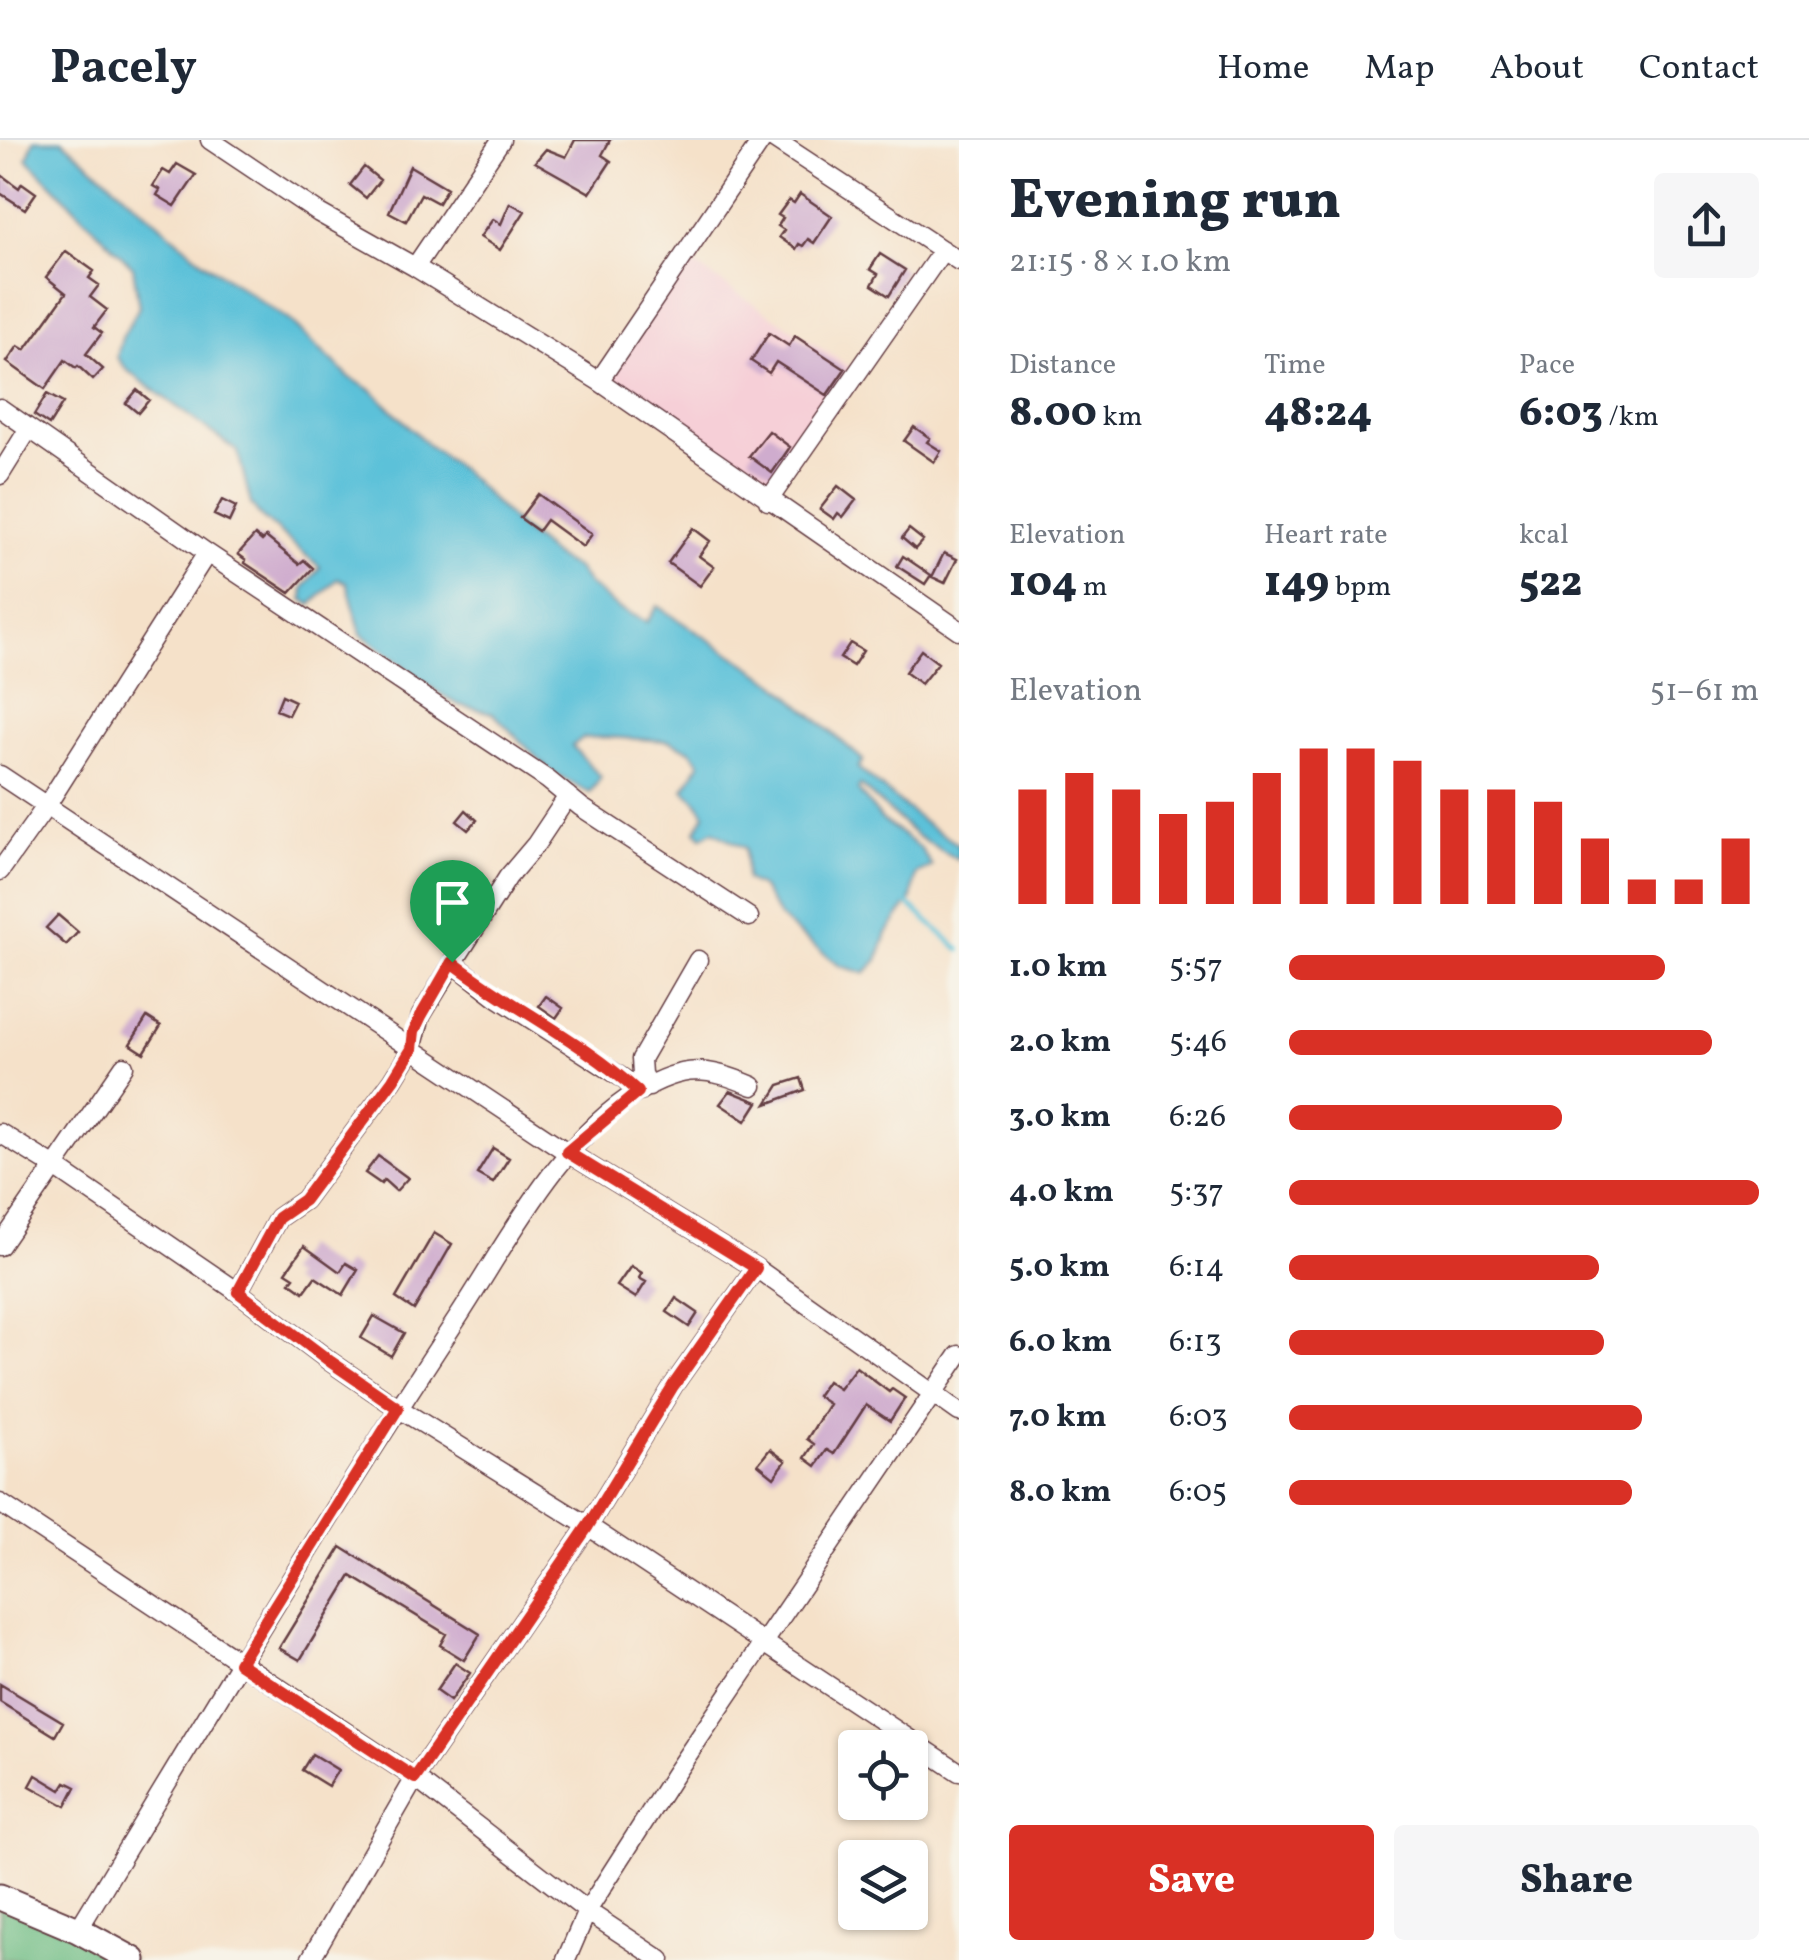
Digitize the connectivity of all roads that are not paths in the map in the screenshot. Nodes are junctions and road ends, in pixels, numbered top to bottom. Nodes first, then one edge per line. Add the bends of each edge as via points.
1 (210, 140) edge
2 (501, 140) edge
3 (762, 140) edge
4 (775, 140) edge
5 (236, 147) edge
6 (951, 255) edge
7 (416, 267) junction
8 (599, 382) junction
9 (0, 408) edge
10 (28, 430) junction
11 (0, 475) edge
12 (768, 500) junction
13 (208, 552) junction
14 (958, 628) edge
15 (0, 776) edge
16 (568, 796) junction
17 (45, 808) junction
18 (0, 871) edge
19 (750, 918) dead end
20 (698, 960) dead end
21 (452, 962) junction
22 (412, 1049) junction
23 (124, 1066) dead end
24 (753, 1086) dead end
25 (644, 1089) junction
26 (0, 1134) edge
27 (567, 1152) junction
28 (55, 1167) junction
29 (0, 1246) edge
30 (756, 1268) junction
31 (238, 1292) junction
32 (959, 1356) edge
33 (932, 1393) junction
34 (398, 1408) junction
35 (959, 1412) edge
36 (0, 1503) edge
37 (588, 1526) junction
38 (766, 1642) junction
39 (239, 1663) junction
40 (959, 1772) edge
41 (415, 1778) junction
42 (0, 1897) edge
43 (588, 1911) junction
44 (78, 1930) junction
45 (133, 1960) edge
46 (310, 1960) edge
47 (566, 1960) edge
48 (661, 1960) edge

1 - 5 street
2 - 7 street
3 - 8 street
4 - 6 street
5 - 7 street via 319,213
6 - 12 street
7 - 8 street
8 - 12 street
9 - 10 street
10 - 11 street
10 - 13 street
12 - 14 street
13 - 16 street
13 - 17 street
15 - 17 street
16 - 19 street
16 - 21 street
17 - 18 street
17 - 22 street
20 - 25 street via 641,1058
21 - 22 street via 414,1031
21 - 25 street
22 - 27 street
22 - 31 street via 304,1200 278,1218
23 - 28 street
24 - 25 street via 715,1071 680,1072
25 - 27 street
26 - 28 street
27 - 30 street
27 - 34 street
28 - 29 street
28 - 31 street
30 - 33 street
30 - 37 street via 673,1386
31 - 34 street
32 - 33 street
33 - 35 street
33 - 38 street
34 - 37 street
34 - 39 street
36 - 39 street
37 - 38 street
37 - 41 street
38 - 40 street
38 - 43 street
39 - 41 street
39 - 44 street
41 - 43 street
41 - 46 street
42 - 44 main road
43 - 47 street
43 - 48 street
44 - 45 main road

